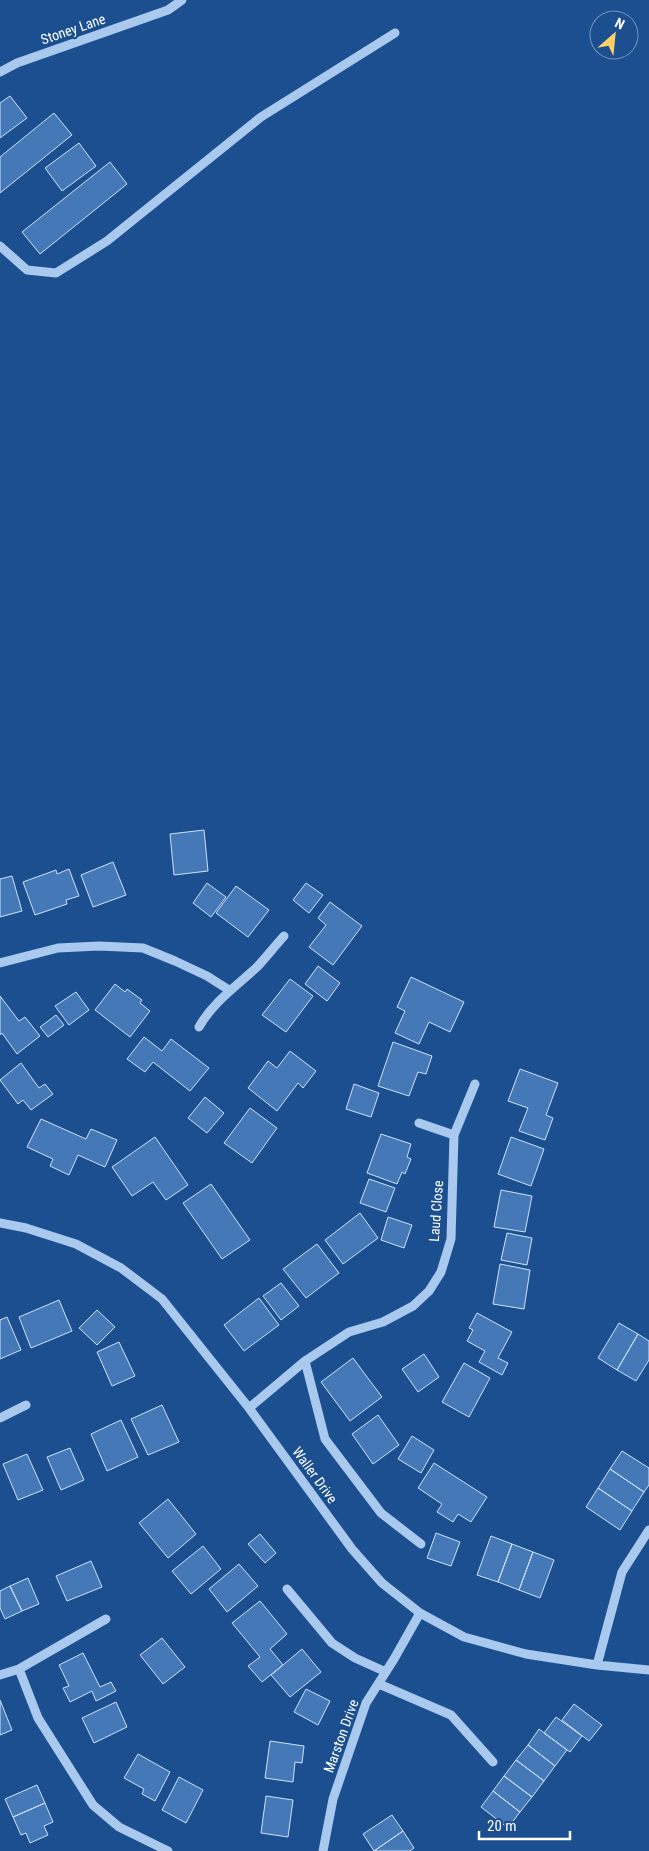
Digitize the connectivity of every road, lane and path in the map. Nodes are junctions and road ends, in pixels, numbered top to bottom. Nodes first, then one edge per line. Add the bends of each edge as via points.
1 (182, 0) edge
2 (395, 33) dead end
3 (0, 72) edge
4 (0, 246) edge
5 (284, 936) dead end
6 (0, 963) edge
7 (229, 990) junction
8 (198, 1027) dead end
9 (475, 1084) dead end
10 (419, 1123) dead end
11 (454, 1135) junction
12 (0, 1223) edge
13 (305, 1361) junction
14 (26, 1405) dead end
15 (249, 1408) junction
16 (0, 1418) edge
17 (649, 1530) edge
18 (421, 1544) dead end
19 (287, 1589) dead end
20 (420, 1613) junction
21 (106, 1619) dead end
22 (597, 1665) junction
23 (19, 1669) junction
24 (649, 1670) edge
25 (386, 1672) junction
26 (0, 1675) edge
27 (379, 1684) junction
28 (493, 1762) dead end
29 (168, 1851) edge
30 (323, 1851) edge

1 - 3 street, Stoney Lane via 168,10 17,63
2 - 4 street via 261,117 107,241 56,273 27,270
5 - 7 street
6 - 7 street via 58,948 143,948 183,964
7 - 8 street
9 - 11 street, Laud Close
10 - 11 street
11 - 13 street, Laud Close via 451,1239 441,1272 429,1291 413,1306 383,1322 349,1332
12 - 15 street, Waller Drive via 76,1244 121,1268 162,1299
13 - 15 street, Laud Close
13 - 18 street via 326,1439 381,1513
14 - 16 street
15 - 20 street, Waller Drive via 352,1549 382,1582
17 - 22 street via 622,1572
19 - 25 street via 332,1644
20 - 22 street, Waller Drive via 464,1637 526,1654
20 - 25 street, Marston Drive
21 - 23 street
22 - 24 street, Waller Drive
23 - 26 street
23 - 29 street via 38,1718 93,1805 119,1827
25 - 27 street, Marston Drive
27 - 28 street via 451,1715
27 - 30 street, Marston Drive via 366,1703 333,1799

